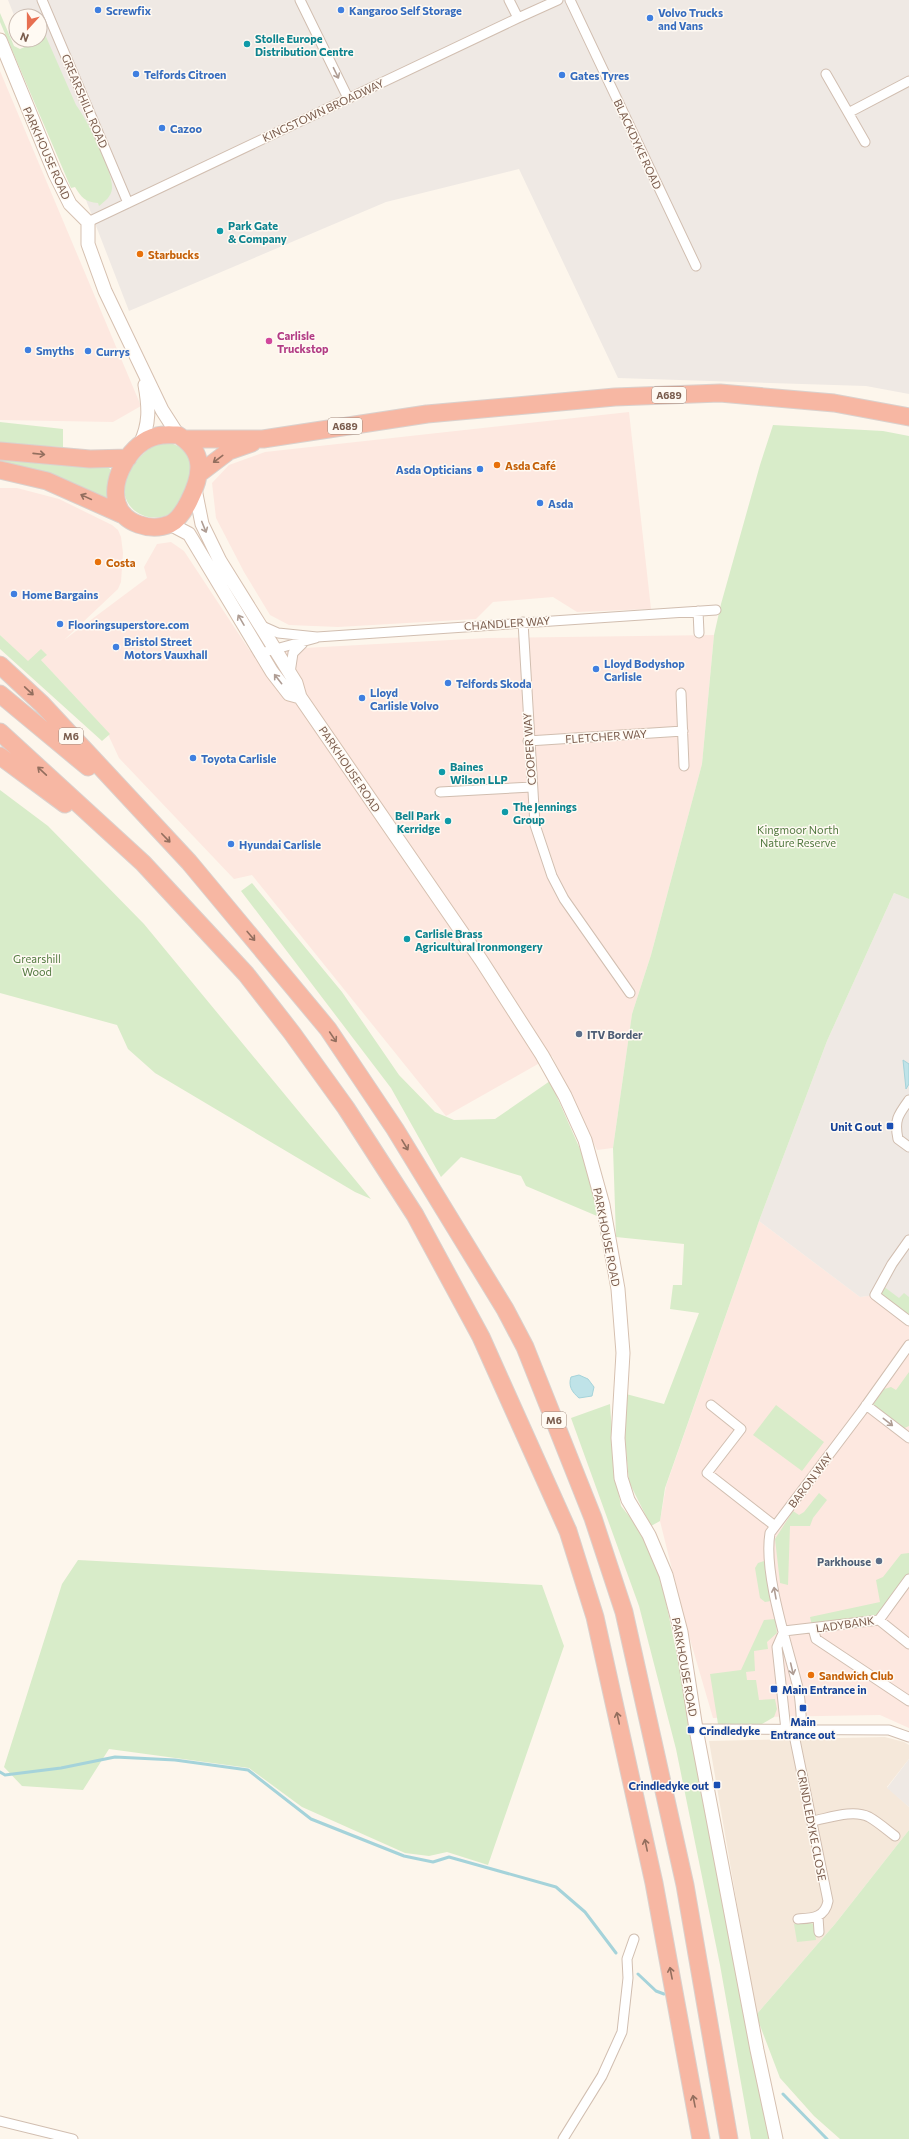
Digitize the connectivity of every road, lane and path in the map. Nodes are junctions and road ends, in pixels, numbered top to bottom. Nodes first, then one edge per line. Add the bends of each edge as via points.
1 (42, 0) edge
2 (300, 0) edge
3 (509, 0) edge
4 (558, 0) edge
5 (570, 0) edge
6 (518, 18) junction
7 (0, 40) edge
8 (826, 74) dead end
9 (909, 81) edge
10 (348, 98) junction
11 (850, 112) junction
12 (865, 142) dead end
13 (128, 203) junction
14 (88, 222) junction
15 (696, 266) dead end
16 (143, 372) junction
17 (909, 417) edge
18 (182, 437) junction
19 (263, 438) junction
20 (140, 444) junction
21 (0, 451) edge
22 (128, 458) junction
23 (0, 470) edge
24 (197, 481) junction
25 (121, 514) junction
26 (170, 524) junction
27 (716, 610) dead end
28 (698, 611) junction
29 (523, 622) junction
30 (699, 632) dead end
31 (317, 637) junction
32 (274, 640) junction
33 (303, 643) junction
34 (261, 653) junction
35 (0, 665) edge
36 (290, 673) junction
37 (681, 693) dead end
38 (0, 694) edge
39 (300, 697) junction
40 (683, 731) junction
41 (0, 732) edge
42 (528, 742) junction
43 (0, 756) edge
44 (684, 766) dead end
45 (532, 787) junction
46 (440, 792) dead end
47 (139, 809) junction
48 (143, 863) junction
49 (630, 993) dead end
50 (909, 1100) edge
51 (909, 1147) edge
52 (909, 1240) edge
53 (909, 1321) edge
54 (909, 1345) edge
55 (711, 1405) dead end
56 (866, 1405) junction
57 (909, 1438) edge
58 (775, 1526) junction
59 (909, 1579) edge
60 (879, 1620) junction
61 (813, 1628) junction
62 (784, 1631) junction
63 (909, 1644) edge
64 (909, 1701) edge
65 (696, 1729) junction
66 (794, 1730) junction
67 (909, 1737) edge
68 (813, 1821) junction
69 (895, 1836) dead end
70 (818, 1917) junction
71 (798, 1919) dead end
72 (819, 1932) dead end
73 (634, 1939) dead end
74 (0, 2121) edge
75 (73, 2139) edge
76 (562, 2139) edge
77 (701, 2139) edge
78 (730, 2139) edge
79 (776, 2139) edge

1 - 13 street, GREARSHILL ROAD
2 -> 10 street
3 - 6 street
4 - 6 street, KINGSTOWN BROADWAY
5 - 15 street, BLACKDYKE ROAD
6 - 10 street, KINGSTOWN BROADWAY
7 - 14 street, PARKHOUSE ROAD via 54,174 70,204
8 - 11 street
9 - 11 street
10 - 13 street, KINGSTOWN BROADWAY
11 - 12 street
13 - 14 street, KINGSTOWN BROADWAY
14 - 16 street via 88,244 105,291
16 - 18 street via 162,410
16 - 20 street via 149,407 146,433
17 - 19 highway, A689 via 834,403 720,393 622,396 427,414
18 - 19 highway, A689
18 - 20 highway via 156,436
18 - 24 highway via 196,455
19 -> 24 highway, A689 via 229,451
20 - 22 highway
21 -> 22 highway via 90,459
22 - 25 highway via 116,485 115,495
25 -> 23 highway via 47,481
24 - 26 highway via 183,512
24 -> 32 street, PARKHOUSE ROAD via 205,530 220,561 260,625
25 - 26 highway via 131,521 147,526
34 -> 26 street, PARKHOUSE ROAD via 198,546 189,534
27 - 28 street, CHANDLER WAY
28 - 29 street, CHANDLER WAY
28 - 30 street
29 - 31 street, CHANDLER WAY
29 - 42 street, COOPER WAY
31 - 32 street, CHANDLER WAY
31 - 33 street, CHANDLER WAY
32 - 33 street, CHANDLER WAY
32 - 34 street, CHANDLER WAY
32 - 36 street, PARKHOUSE ROAD
33 - 36 street via 293,653
39 -> 34 street, PARKHOUSE ROAD via 289,694
35 -> 47 highway, M6 via 42,704
36 - 39 street, PARKHOUSE ROAD
37 - 40 street
38 - 47 highway, M6
39 - 65 street, PARKHOUSE ROAD via 542,1055 565,1096 585,1140 603,1205 618,1288 623,1353 618,1438 621,1478 628,1500 649,1535 666,1575 681,1632
40 - 42 street, FLETCHER WAY
40 - 44 street
48 -> 41 highway
42 - 45 street, COOPER WAY
43 - 48 highway
45 - 46 street
45 - 49 street, COOPER WAY via 535,824 552,876 564,899
47 -> 78 highway, M6 via 189,862 328,1029 395,1129 525,1347 593,1518 624,1612 685,1885
77 -> 48 highway via 654,1883 595,1617 568,1531 481,1336 415,1215 346,1108 292,1033 246,974
50 - 51 street via 899,1113 895,1124 898,1139
52 - 53 street via 875,1294
54 - 56 street, BARON WAY
55 - 58 street via 741,1429 707,1473
56 -> 57 street
56 - 58 street, BARON WAY
62 -> 58 street, BARON WAY via 767,1549 770,1533
59 - 60 street, LADYBANK
60 - 61 street, LADYBANK
60 - 63 street
61 - 62 street, LADYBANK
61 - 64 street via 816,1639
62 -> 66 street, BARON WAY via 792,1673 798,1688
62 - 66 street via 777,1647
65 - 66 street
65 - 79 street, PARKHOUSE ROAD
66 - 67 street via 888,1730
66 - 68 street, CRINDLEDYKE CLOSE
68 - 69 street via 853,1814 862,1815
68 - 70 street, CRINDLEDYKE CLOSE via 828,1901
70 - 71 street
70 - 72 street
73 - 76 street via 628,1959 622,2032 602,2076
74 - 75 street

